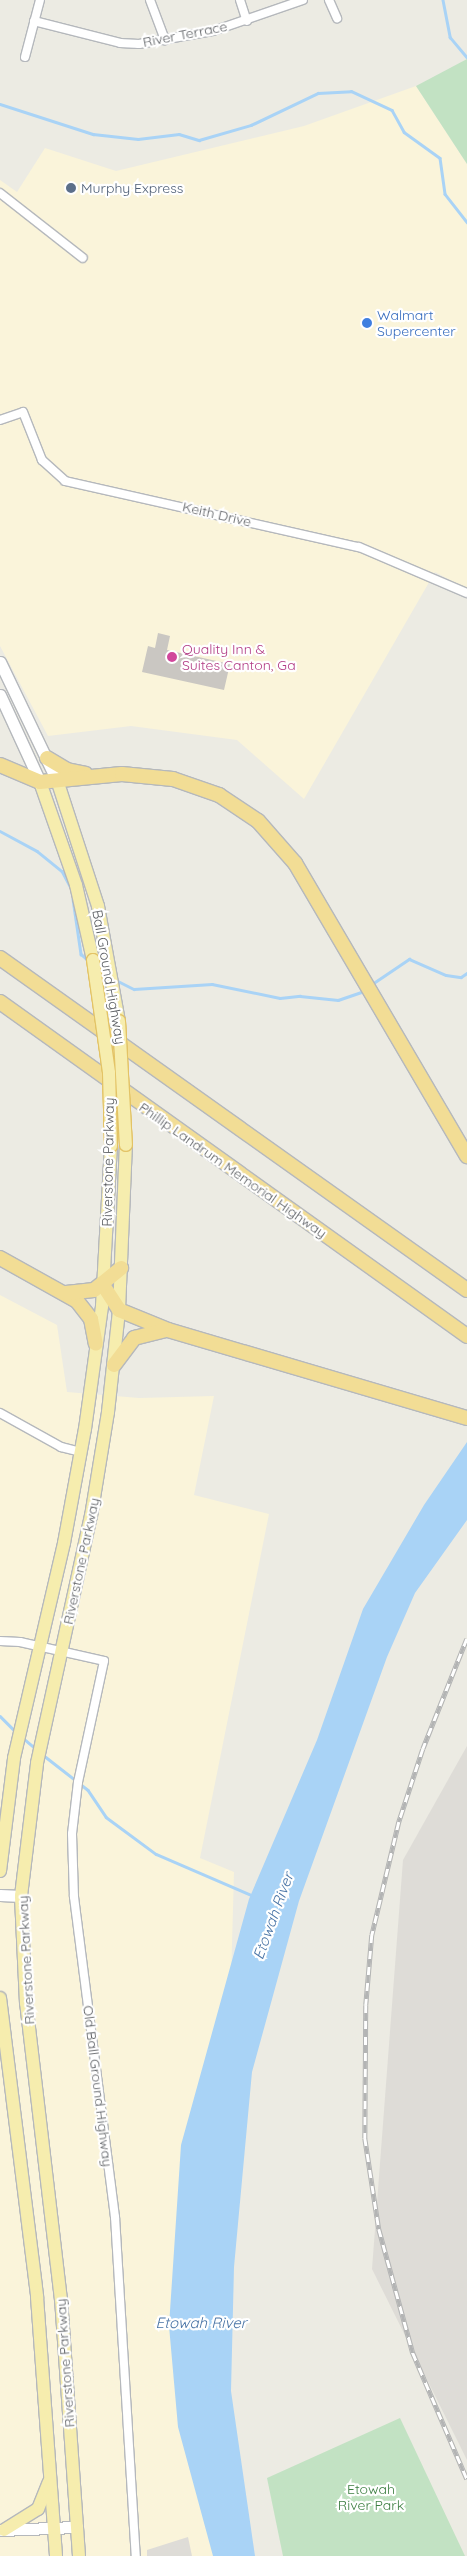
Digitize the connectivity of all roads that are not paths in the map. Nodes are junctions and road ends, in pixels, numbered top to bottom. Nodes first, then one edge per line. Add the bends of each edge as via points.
1 (40, 0) edge
2 (150, 0) edge
3 (240, 0) edge
4 (304, 0) edge
5 (329, 0) edge
6 (336, 18) dead end
7 (34, 21) junction
8 (247, 21) junction
9 (165, 40) junction
10 (25, 57) dead end
11 (0, 193) edge
12 (83, 258) dead end
13 (0, 420) edge
14 (467, 593) edge
15 (0, 662) edge
16 (0, 696) edge
17 (47, 758) junction
18 (0, 765) edge
19 (94, 775) junction
20 (40, 782) junction
21 (58, 783) junction
22 (0, 958) edge
23 (0, 1002) edge
24 (467, 1156) edge
25 (0, 1258) edge
26 (121, 1268) junction
27 (104, 1285) junction
28 (467, 1290) edge
29 (66, 1293) junction
30 (119, 1310) junction
31 (168, 1330) junction
32 (467, 1336) edge
33 (96, 1344) junction
34 (114, 1366) junction
35 (0, 1413) edge
36 (467, 1418) edge
37 (81, 1452) junction
38 (0, 1642) edge
39 (40, 1646) junction
40 (62, 1652) junction
41 (2, 1832) edge
42 (0, 1871) edge
43 (0, 1895) edge
44 (21, 1896) junction
45 (0, 1998) edge
46 (51, 2477) junction
47 (77, 2527) junction
48 (54, 2528) junction
49 (2, 2530) edge
50 (56, 2556) edge
51 (78, 2556) edge
52 (136, 2556) edge

1 - 7 street
2 - 9 street
3 - 8 street
4 - 8 street, River Terrace
5 - 6 street
7 - 9 street, River Terrace via 120,43
7 - 10 street
8 - 9 street, River Terrace
11 - 12 street
13 - 14 street, Keith Drive via 23,412 42,460 65,480 360,547
15 - 17 main road, Ball Ground Highway
16 - 20 main road
17 - 19 highway via 67,770
17 - 21 main road, Ball Ground Highway
18 - 20 highway
19 - 21 highway
19 - 24 highway via 145,774 174,779 204,788 250,814 288,853
20 - 21 highway
20 - 27 main road, Riverstone Parkway, bridge via 76,885 93,960 109,1073 111,1146
21 - 26 main road, Ball Ground Highway, bridge via 98,906 112,973 124,1073 126,1145
22 - 28 highway
23 - 32 highway, Phillip Landrum Memorial Highway
25 - 29 highway
26 - 27 highway
26 - 30 main road, Ball Ground Highway
27 - 29 highway via 88,1293
27 - 30 highway
27 - 33 main road, Riverstone Parkway
29 - 33 highway via 88,1312
30 - 31 highway
30 - 34 main road, Riverstone Parkway
31 - 34 highway via 149,1331 134,1338
31 - 36 highway
33 - 37 main road, Riverstone Parkway
34 - 40 main road, Riverstone Parkway via 92,1512
35 - 37 street via 61,1447
37 - 39 main road, Riverstone Parkway
38 - 39 street
39 - 40 street
39 - 41 main road, Riverstone Parkway via 14,1758
40 - 44 main road, Riverstone Parkway via 37,1763
40 - 52 street, Old Ball Ground Highway via 104,1660 78,1782 72,1834 78,1927 114,2217
41 - 42 main road, Riverstone Parkway
43 - 44 main road
44 - 47 main road, Riverstone Parkway via 23,1964 60,2291
45 - 46 main road, Riverstone Parkway via 37,2296
46 - 48 main road, Riverstone Parkway
46 - 49 main road via 38,2509
47 - 48 main road
47 - 51 main road, Riverstone Parkway
48 - 49 main road
48 - 50 main road, Riverstone Parkway

